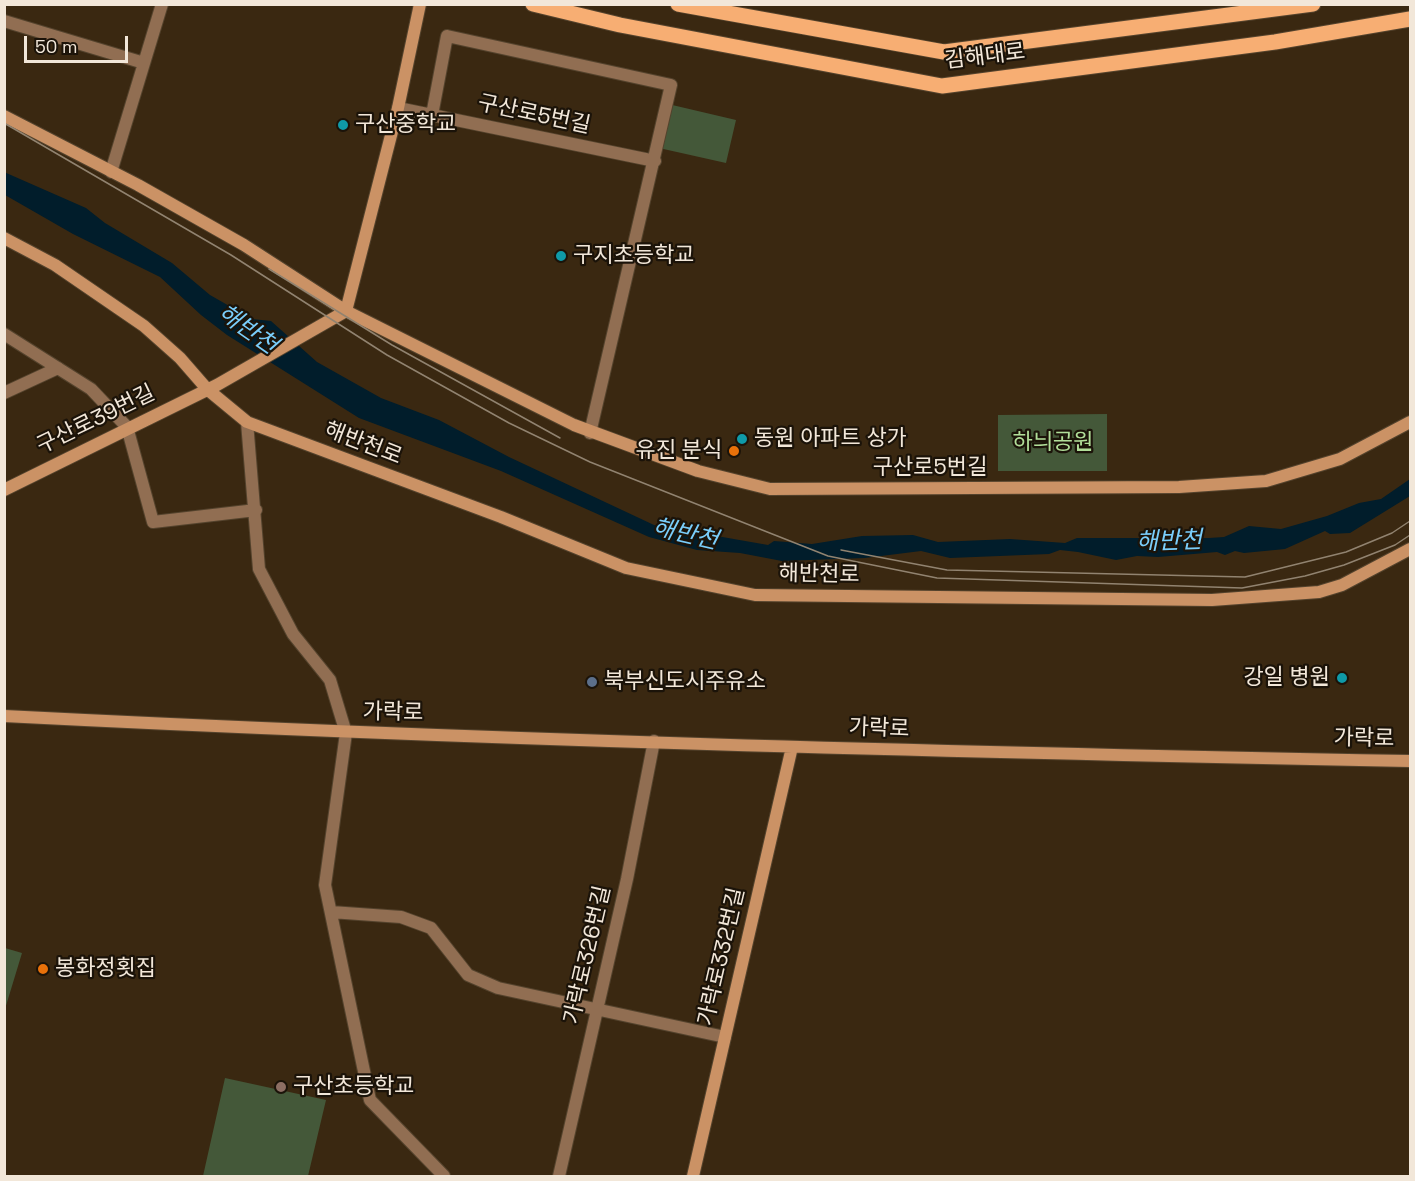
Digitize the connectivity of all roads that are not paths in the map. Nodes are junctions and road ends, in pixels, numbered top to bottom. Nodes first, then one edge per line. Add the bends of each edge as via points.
1 (162, 4) edge
2 (420, 4) edge
3 (533, 4) edge
4 (678, 4) edge
5 (1313, 4) edge
6 (730, 10) edge
7 (1410, 19) edge
8 (4, 21) edge
9 (144, 63) junction
10 (398, 108) junction
11 (432, 115) junction
12 (4, 116) edge
13 (655, 161) junction
14 (111, 172) junction
15 (4, 238) edge
16 (346, 311) junction
17 (4, 334) edge
18 (58, 368) junction
19 (212, 387) junction
20 (4, 393) edge
21 (247, 422) junction
22 (1410, 422) edge
23 (127, 427) junction
24 (590, 433) junction
25 (4, 490) edge
26 (256, 510) junction
27 (1410, 549) edge
28 (4, 716) edge
29 (345, 733) junction
30 (654, 741) junction
31 (792, 747) junction
32 (1410, 761) edge
33 (331, 912) junction
34 (597, 1010) junction
35 (725, 1037) junction
36 (444, 1176) edge
37 (559, 1176) edge
38 (693, 1176) edge

1 - 9 street
2 - 10 street
3 - 7 main road, 김해대로 via 621,25 942,86 1275,42
4 - 6 main road, 김해대로
5 - 6 main road, 김해대로 via 944,52
8 - 9 street
9 - 14 street
10 - 11 street, 구산로5번길
10 - 16 street
11 - 13 street, 구산로5번길
11 - 13 street via 447,36 671,85
12 - 14 street, 구산로5번길
13 - 24 street
14 - 16 street, 구산로5번길 via 244,245
15 - 19 street, 해반천로 via 56,266 144,326
16 - 19 street, 구산로39번길
16 - 24 street, 구산로5번길
17 - 18 street
18 - 20 street
18 - 23 street via 91,388
19 - 21 street, 해반천로
19 - 23 street, 구산로39번길
21 - 26 street
21 - 27 street, 해반천로 via 626,568 755,595 1212,600 1304,594 1342,585
22 - 24 street, 구산로5번길 via 1340,459 1266,481 1179,487 770,489 698,471
23 - 25 street, 구산로39번길
23 - 26 street via 153,522
26 - 29 street via 259,569 293,634 330,680
28 - 29 street, 가락로
29 - 30 street, 가락로
29 - 33 street, 가락로 via 325,885
30 - 31 street, 가락로
30 - 34 street, 가락로326번길
31 - 32 street, 가락로
31 - 35 street, 가락로332번길
33 - 34 street via 401,917 431,928 468,975 498,988
33 - 36 street, 가락로 via 370,1100
34 - 35 street
34 - 37 street, 가락로326번길
35 - 38 street, 가락로332번길

